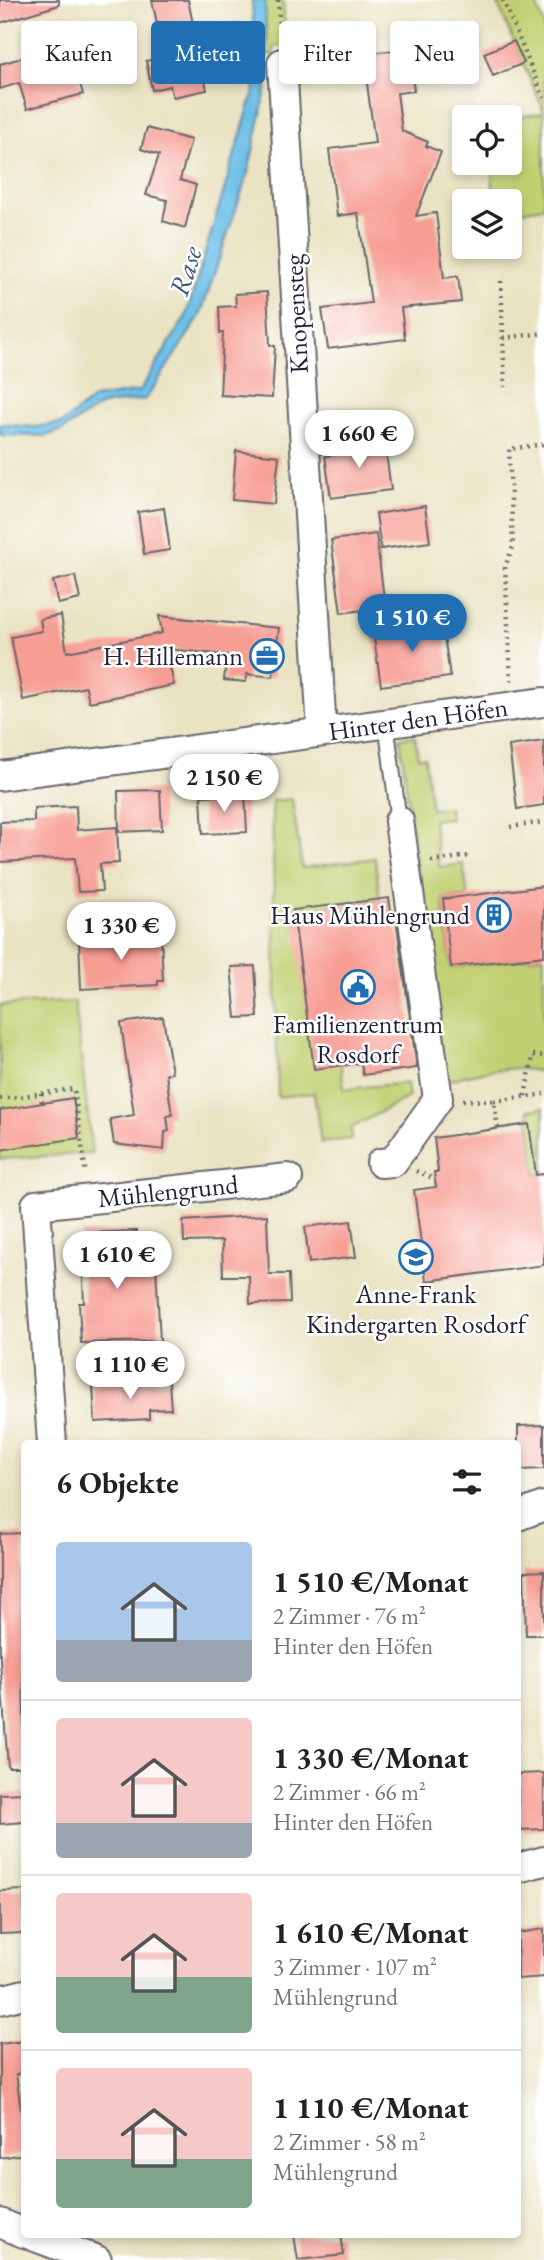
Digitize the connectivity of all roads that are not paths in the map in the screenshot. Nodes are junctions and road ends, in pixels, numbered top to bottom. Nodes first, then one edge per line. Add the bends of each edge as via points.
1 (283, 84) edge
2 (544, 702) edge
3 (386, 723) junction
4 (322, 732) junction
5 (0, 776) edge
6 (399, 821) joint
7 (382, 1163) dead end
8 (288, 1178) dead end
9 (52, 1440) edge
10 (544, 1506) edge
11 (521, 1515) edge
12 (544, 1861) edge
13 (521, 1867) edge
14 (21, 1995) edge
15 (0, 2000) edge
16 (0, 2223) edge
17 (21, 2232) edge
18 (38, 2238) edge
19 (97, 2260) edge

1 - 4 street, Knopensteg
2 - 3 street, Hinter den Höfen
3 - 4 street, Hinter den Höfen
3 - 6 lane
4 - 5 street, Hinter den Höfen
6 - 7 street via 438,1099 393,1162
8 - 9 street, Mühlengrund via 36,1205
10 - 11 street
12 - 13 street
14 - 15 street
16 - 17 street
18 - 19 street

